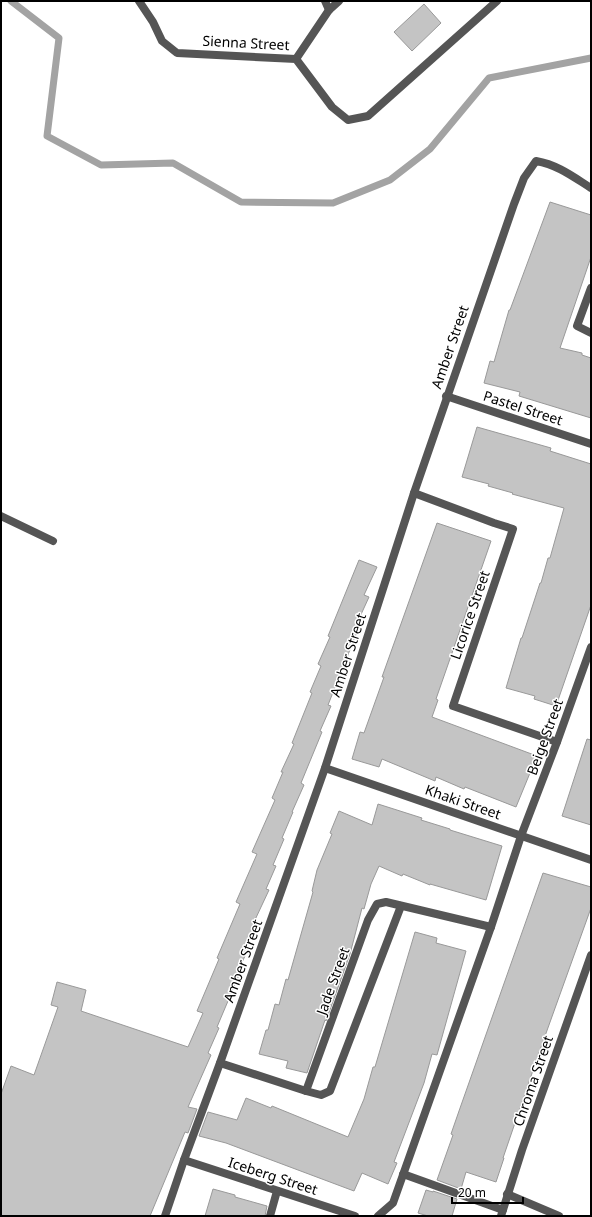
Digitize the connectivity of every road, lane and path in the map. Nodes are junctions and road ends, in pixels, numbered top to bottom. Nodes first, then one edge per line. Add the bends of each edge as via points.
1 (139, 1) edge
2 (325, 1) edge
3 (339, 1) edge
4 (497, 1) edge
5 (329, 10) junction
6 (296, 59) junction
7 (591, 188) edge
8 (591, 288) edge
9 (591, 333) edge
10 (446, 396) junction
11 (591, 444) edge
12 (414, 493) junction
13 (1, 516) edge
14 (53, 541) dead end
15 (591, 647) edge
16 (558, 742) junction
17 (326, 768) junction
18 (521, 836) junction
19 (591, 860) edge
20 (401, 906) junction
21 (491, 927) junction
22 (591, 955) edge
23 (220, 1063) junction
24 (306, 1092) junction
25 (184, 1160) junction
26 (403, 1174) junction
27 (277, 1191) junction
28 (508, 1194) junction
29 (502, 1213) edge
30 (165, 1216) edge
31 (270, 1216) edge
32 (355, 1216) edge
33 (378, 1216) edge
34 (559, 1216) edge

1 - 6 street, Sienna Street via 162,41 178,53
2 - 5 street
3 - 5 street
4 - 6 street, Sienna Street via 368,116 348,120 332,107
5 - 6 street
7 - 10 street, Amber Street via 563,170 536,161 524,178
8 - 9 street via 577,326
10 - 11 street, Pastel Street
10 - 12 street, Amber Street
12 - 16 street, Licorice Street via 513,529 453,706
12 - 17 street, Amber Street
13 - 14 street
15 - 16 street, Beige Street
16 - 18 street, Beige Street
17 - 18 street, Khaki Street
17 - 23 street, Amber Street
18 - 19 street, Khaki Street
18 - 21 street
20 - 21 street, Jade Street
20 - 24 street via 330,1091 321,1095
20 - 24 street, Jade Street via 386,902 377,904 368,920
21 - 26 street
22 - 28 street, Chroma Street
23 - 24 street
23 - 25 street, Amber Street
25 - 27 street, Iceberg Street
25 - 30 street, Amber Street
26 - 29 street
26 - 33 street via 393,1203
27 - 31 street
27 - 32 street, Iceberg Street
28 - 29 street, Chroma Street
28 - 34 street

